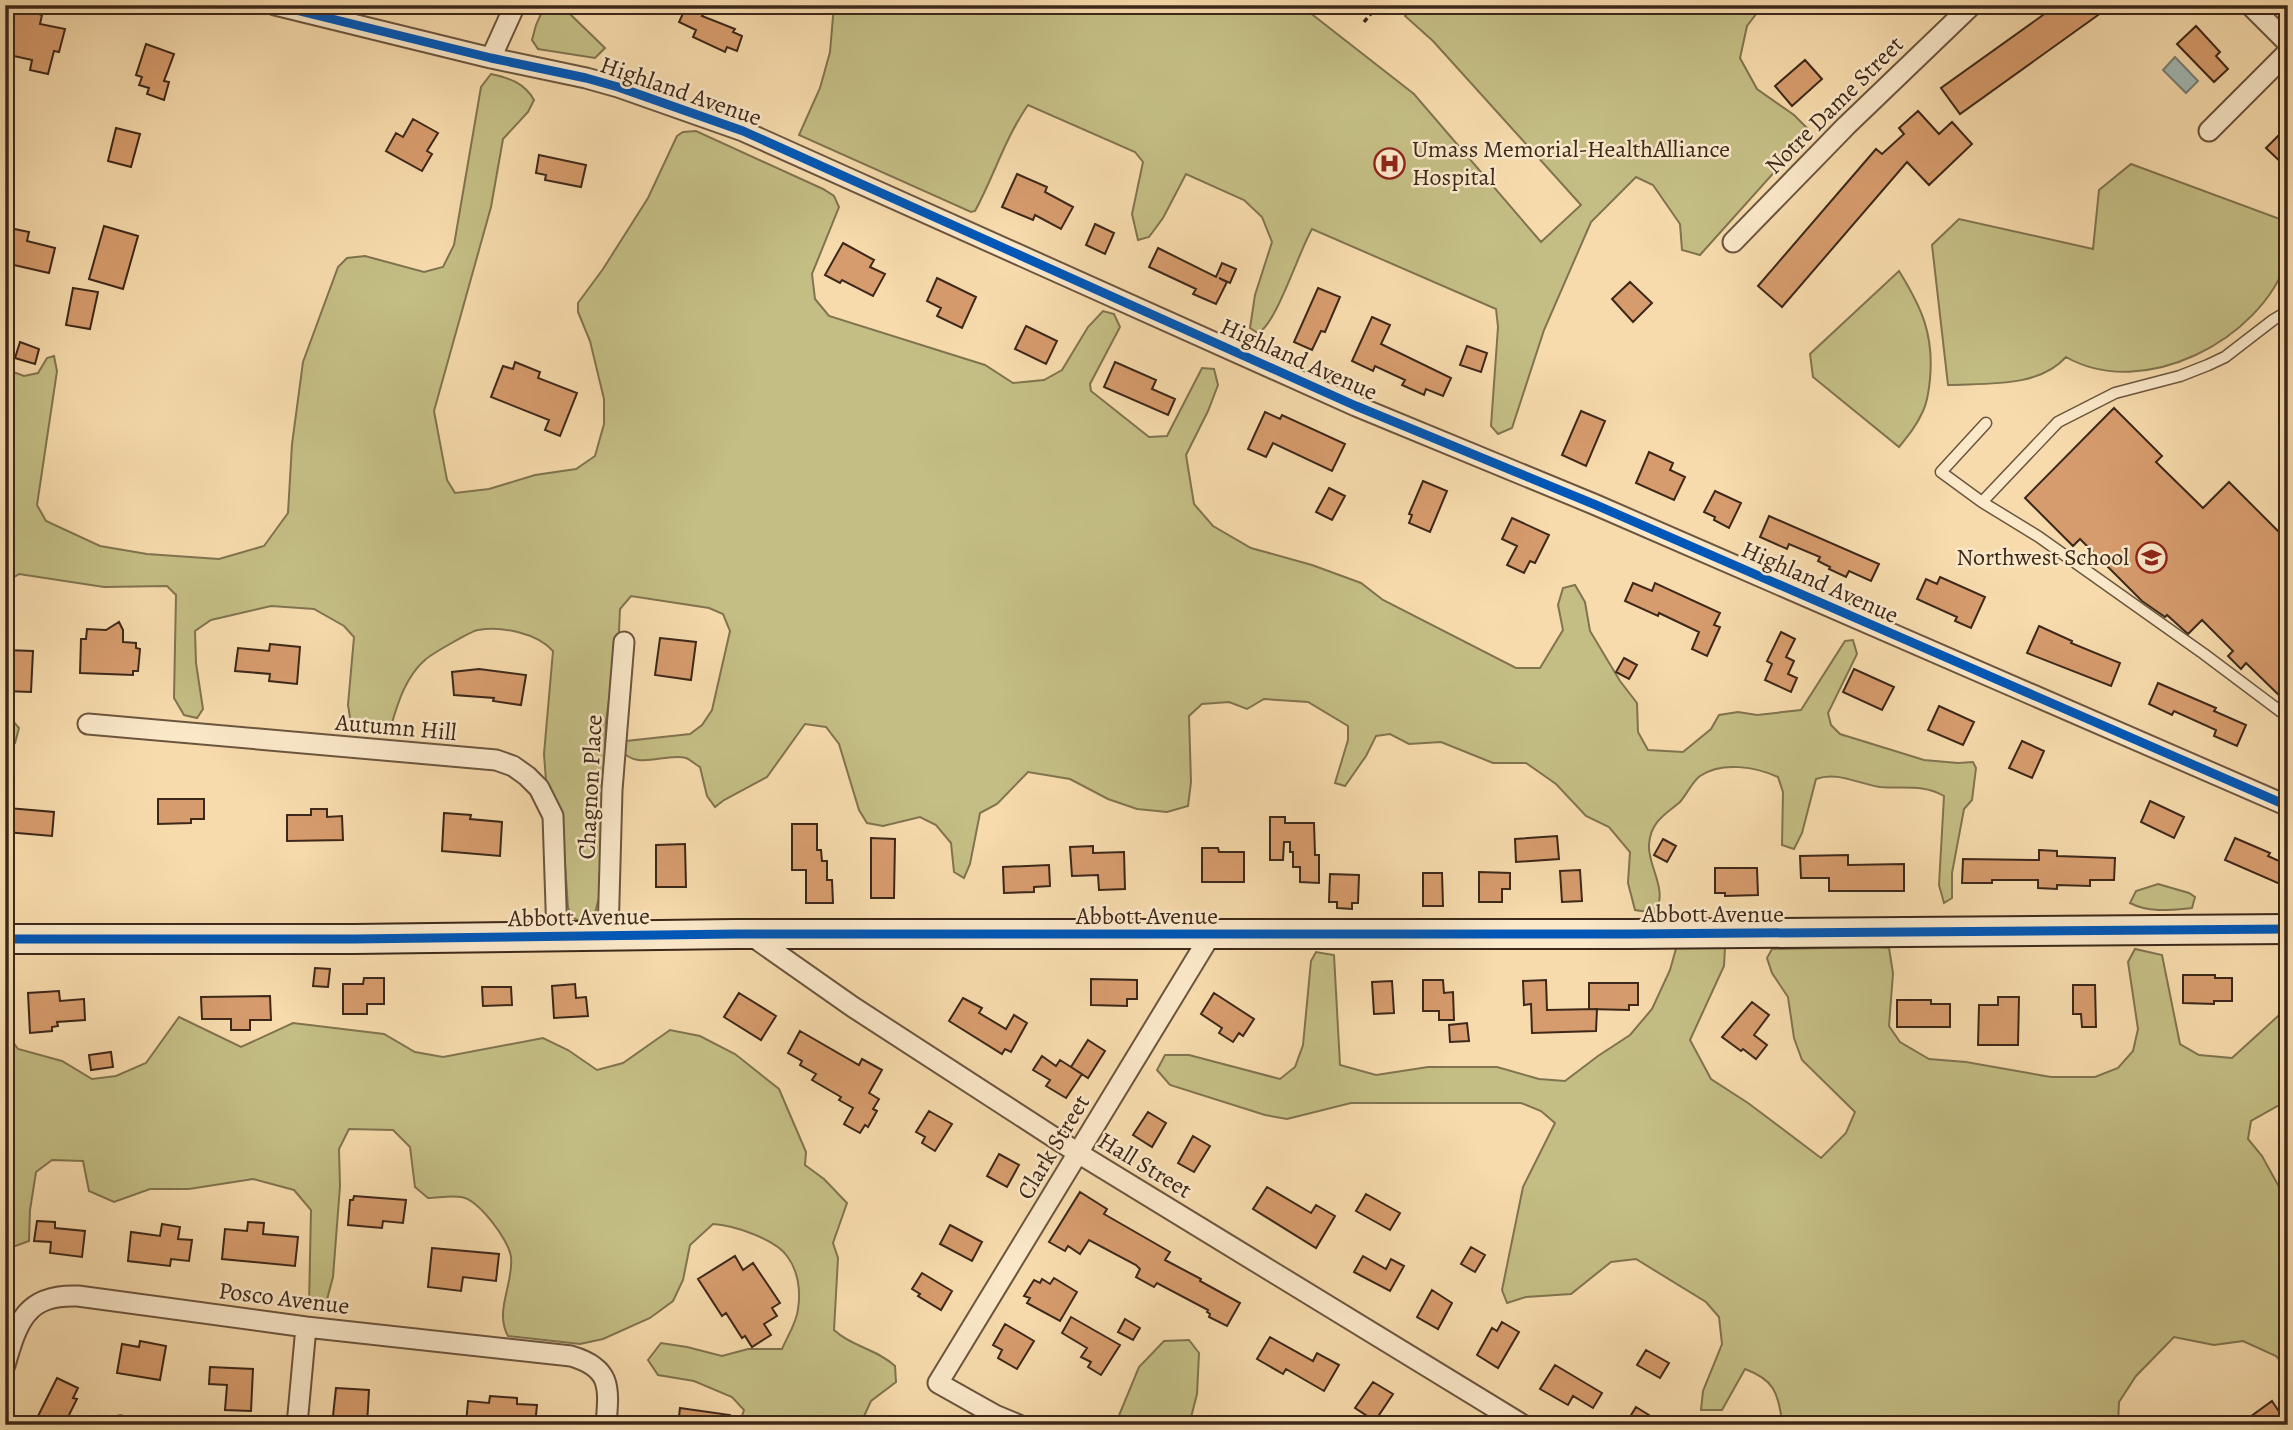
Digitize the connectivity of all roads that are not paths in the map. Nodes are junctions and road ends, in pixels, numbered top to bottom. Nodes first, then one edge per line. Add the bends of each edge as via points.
1 (275, 5) edge
2 (515, 5) edge
3 (1972, 5) edge
4 (2250, 5) edge
5 (2288, 43) edge
6 (2288, 52) edge
7 (491, 58) junction
8 (2209, 131) dead end
9 (1733, 242) dead end
10 (2288, 311) edge
11 (1986, 423) dead end
12 (1982, 502) junction
13 (624, 642) dead end
14 (2288, 717) edge
15 (88, 724) dead end
16 (2288, 806) edge
17 (2288, 929) edge
18 (749, 934) junction
19 (557, 936) junction
20 (608, 936) junction
21 (1210, 936) junction
22 (5, 939) edge
23 (1079, 1153) junction
24 (306, 1327) junction
25 (5, 1365) edge
26 (298, 1425) edge
27 (606, 1425) edge
28 (1019, 1425) edge
29 (1523, 1425) edge

1 - 7 street, Highland Avenue
2 - 7 street
3 - 9 street, Notre Dame Street
4 - 5 street
6 - 8 street
7 - 16 street, Highland Avenue via 618,87 743,131 1356,406 1596,505
10 - 12 lane via 2225,357 2180,376 2115,393 2058,422
11 - 12 lane via 1941,471
12 - 14 lane via 2067,557
13 - 20 street, Chagnon Place via 612,790
15 - 19 street, Autumn Hill via 496,760 513,766 539,788 553,816
17 - 21 street, Abbott Avenue
18 - 20 street, Abbott Avenue
18 - 21 street, Abbott Avenue
18 - 23 street, Hall Street
19 - 20 street, Abbott Avenue
19 - 22 street, Abbott Avenue
21 - 23 street, Clark Street
23 - 28 street, Clark Street via 938,1383
23 - 29 street, Hall Street
24 - 25 street, Posco Avenue via 60,1295 41,1300 25,1313
24 - 26 street
24 - 27 street, Posco Avenue via 588,1361 602,1373 609,1388

